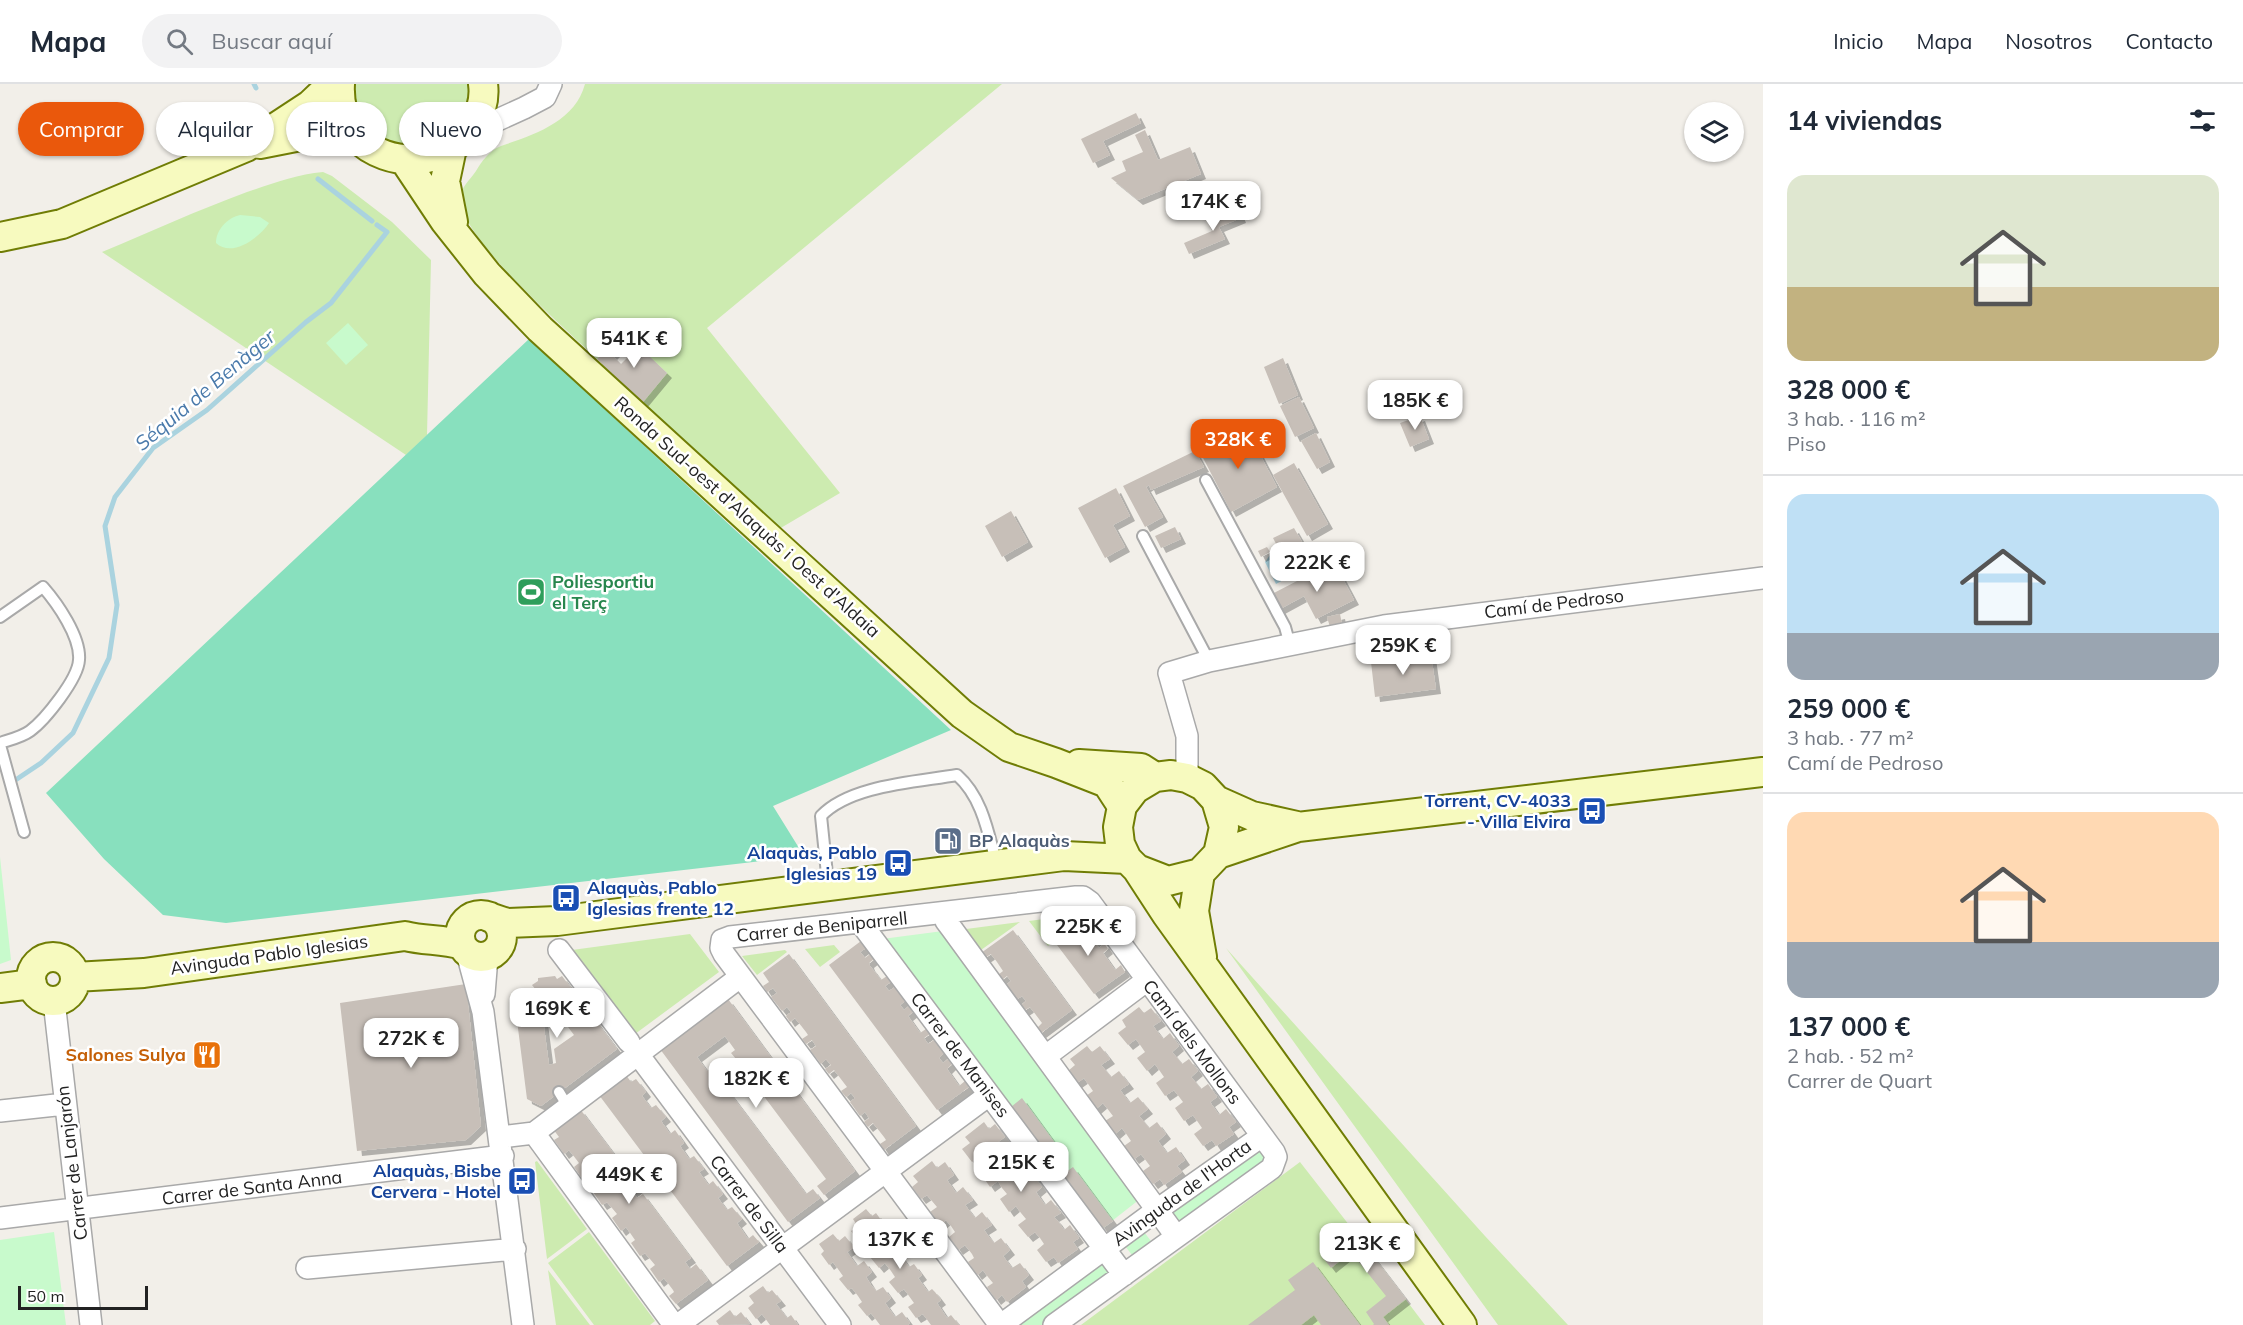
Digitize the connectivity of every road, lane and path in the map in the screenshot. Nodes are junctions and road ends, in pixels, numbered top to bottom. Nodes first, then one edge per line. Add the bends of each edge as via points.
1 (332, 84) edge
2 (340, 84) edge
3 (551, 84) edge
4 (484, 87) edge
5 (341, 102) edge
6 (482, 102) edge
7 (524, 108) junction
8 (503, 119) edge
9 (274, 129) edge
10 (224, 156) edge
11 (385, 156) edge
12 (435, 156) edge
13 (453, 156) edge
14 (405, 161) junction
15 (0, 237) edge
16 (461, 240) junction
17 (1206, 480) dead end
18 (1143, 536) dead end
19 (1763, 578) edge
20 (0, 617) edge
21 (1290, 645) junction
22 (1209, 661) junction
23 (0, 744) edge
24 (1056, 763) junction
25 (1763, 771) edge
26 (1155, 777) junction
27 (1187, 778) junction
28 (1216, 800) junction
29 (1120, 817) junction
30 (1298, 827) junction
31 (24, 832) dead end
32 (1064, 856) junction
33 (1209, 863) junction
34 (1132, 864) junction
35 (997, 866) junction
36 (829, 886) junction
37 (1076, 897) joint
38 (945, 914) junction
39 (860, 922) junction
40 (480, 938) junction
41 (559, 950) dead end
42 (1204, 964) junction
43 (75, 977) junction
44 (741, 977) junction
45 (1146, 981) junction
46 (0, 988) edge
47 (43, 993) junction
48 (633, 1048) junction
49 (1046, 1056) junction
50 (559, 1092) dead end
51 (989, 1095) junction
52 (65, 1104) junction
53 (0, 1111) edge
54 (558, 1114) junction
55 (534, 1132) junction
56 (1262, 1136) junction
57 (502, 1147) junction
58 (886, 1171) junction
59 (77, 1209) junction
60 (1157, 1210) junction
61 (0, 1218) edge
62 (1176, 1236) junction
63 (782, 1247) junction
64 (514, 1249) junction
65 (1104, 1249) junction
66 (308, 1268) dead end
67 (1124, 1275) junction
68 (91, 1325) edge
69 (523, 1325) edge
70 (676, 1325) edge
71 (840, 1325) edge
72 (1000, 1325) edge
73 (1054, 1325) edge
74 (1462, 1325) edge

1 - 9 main road via 310,105
2 - 5 main road
3 - 7 street via 545,97
4 - 6 main road, Ronda Sud-oest d'Alaquàs i Oest d'Aldaia
4 - 7 street via 503,102
7 - 8 street
10 - 15 main road via 62,224
11 - 14 main road
12 - 14 main road
13 - 16 main road, Ronda Sud-oest d'Alaquàs i Oest d'Aldaia via 447,167 446,192
14 - 16 main road, Ronda Sud-oest d'Alaquàs i Oest d'Aldaia
16 - 24 main road, Ronda Sud-oest d'Alaquàs i Oest d'Aldaia via 487,274 540,329 962,714 1009,747
17 - 21 lane via 1285,627
18 - 22 lane
19 - 21 street, Camí de Pedroso via 1388,626
20 - 23 lane via 43,587 57,602 72,632 79,661 59,700 29,732
21 - 22 street, Camí de Pedroso
22 - 27 street, Camí de Pedroso via 1169,673 1187,736
23 - 31 lane
24 - 26 main road, Ronda Sud-oest d'Alaquàs i Oest d'Aldaia via 1141,768
24 - 29 main road, Ronda Sud-oest d'Alaquàs i Oest d'Aldaia via 1107,783
25 - 30 main road
26 - 27 main road
26 - 29 main road via 1135,789
27 - 28 main road via 1203,786
28 - 30 main road via 1252,816
28 - 33 main road via 1224,827
29 - 32 main road
29 - 34 main road via 1120,844
30 - 33 main road
32 - 34 main road
32 - 35 main road
33 - 34 main road via 1168,882
33 - 42 main road via 1194,911
34 - 42 main road
35 - 36 main road
35 - 36 lane via 982,812 968,784 957,775 872,790 827,809 821,816
36 - 40 main road via 557,921 534,920
37 - 38 street, Carrer de Beniparrell
37 - 45 street, Camí dels Mollons via 1090,902
38 - 39 street, Carrer de Beniparrell
38 - 49 street via 946,921
39 - 44 street, Carrer de Beniparrell via 726,938 720,943 721,948
39 - 51 street, Carrer de Manises
40 - 43 main road, Avinguda Pablo Iglesias via 430,941 405,936 144,973
40 - 57 street via 483,1012
41 - 48 street, Carrer de Silla
42 - 74 main road
43 - 47 main road via 70,994 62,999
43 - 47 main road via 71,966 62,959 50,958 39,963 34,969
44 - 48 street
44 - 58 street
45 - 49 street
45 - 56 street, Camí dels Mollons
46 - 47 main road
47 - 52 street, Carrer de Lanjarón
48 - 54 street
48 - 63 street, Carrer de Silla
49 - 60 street
50 - 54 lane via 565,1102
51 - 58 street
51 - 65 street, Carrer de Manises
52 - 53 street
52 - 59 street, Carrer de Lanjarón
54 - 55 street
55 - 57 street
55 - 70 street
56 - 60 street, Avinguda de l'Horta
56 - 62 street, Avinguda de l'Horta via 1276,1157 1272,1168
57 - 59 street, Carrer de Santa Anna
57 - 64 street
58 - 63 street
58 - 72 street
59 - 61 street, Carrer de Santa Anna
59 - 68 street, Carrer de Lanjarón
60 - 62 street
60 - 65 street, Avinguda de l'Horta
62 - 67 street, Avinguda de l'Horta
63 - 70 street
63 - 71 street, Carrer de Silla
64 - 66 street
64 - 69 street
65 - 67 street, Carrer de Manises
65 - 72 street, Avinguda de l'Horta
67 - 73 street, Avinguda de l'Horta

